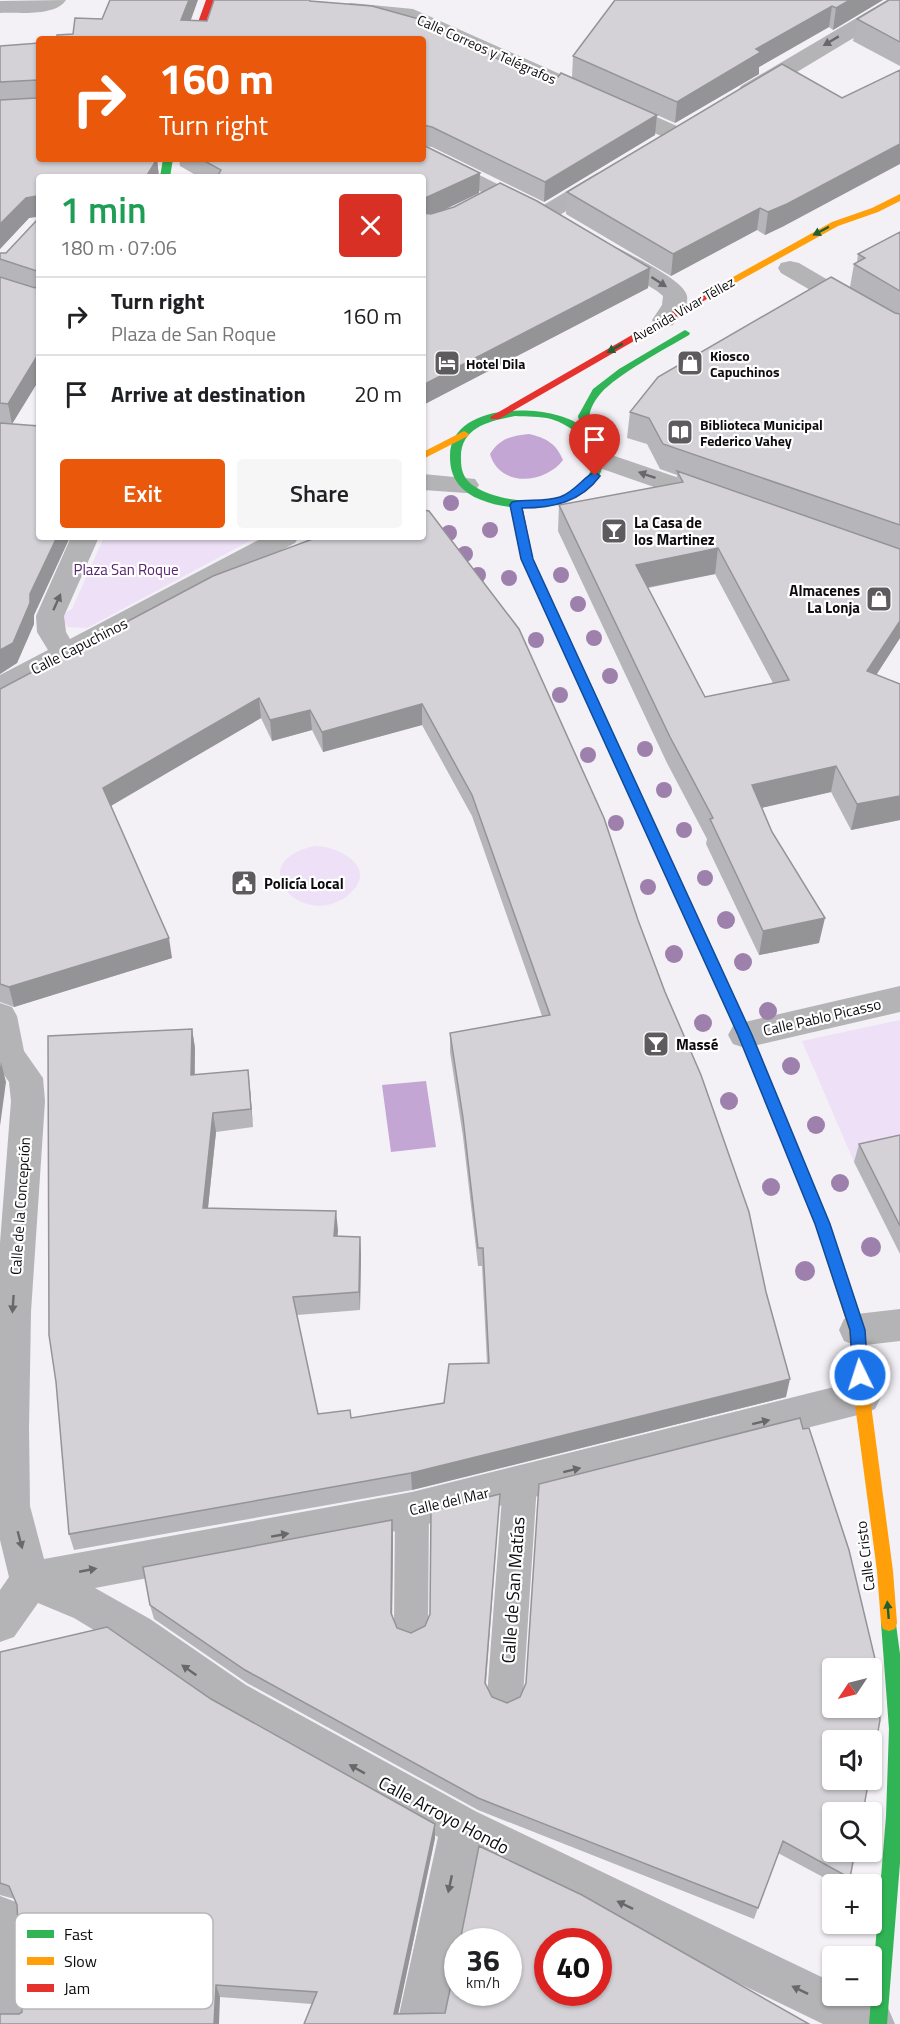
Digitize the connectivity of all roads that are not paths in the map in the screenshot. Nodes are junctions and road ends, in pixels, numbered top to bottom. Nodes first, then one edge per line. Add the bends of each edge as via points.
1 (56, 0) edge
2 (212, 0) edge
3 (226, 1) edge
4 (900, 2) edge
5 (0, 7) edge
6 (329, 8) edge
7 (202, 22) junction
8 (197, 36) edge
9 (209, 36) edge
10 (729, 104) edge
11 (699, 122) edge
12 (678, 135) junction
13 (658, 147) edge
14 (426, 156) edge
15 (627, 165) edge
16 (900, 197) edge
17 (875, 210) junction
18 (596, 244) edge
19 (828, 244) dead end
20 (790, 268) dead end
21 (664, 320) junction
22 (700, 324) dead end
23 (900, 332) edge
24 (495, 417) junction
25 (464, 434) junction
26 (587, 435) junction
27 (426, 454) edge
28 (600, 459) junction
29 (426, 482) edge
30 (466, 485) junction
31 (516, 505) junction
32 (734, 506) edge
33 (84, 540) edge
34 (279, 540) edge
35 (67, 652) junction
36 (0, 687) edge
37 (900, 999) edge
38 (0, 1017) edge
39 (745, 1035) junction
40 (900, 1325) edge
41 (857, 1330) junction
42 (862, 1397) junction
43 (520, 1484) junction
44 (5, 1507) edge
45 (412, 1510) junction
46 (30, 1581) junction
47 (0, 1623) edge
48 (411, 1627) dead end
49 (506, 1696) dead end
50 (462, 1827) junction
51 (0, 1918) edge
52 (4, 2024) edge
53 (420, 2024) edge
54 (872, 2024) edge
55 (878, 2024) edge

1 - 5 street
2 - 3 street
2 - 7 street
4 -> 10 street
6 - 12 street, Calle Correos y Telégrafos via 406,13
7 - 8 street
7 - 9 street
11 - 12 street
12 - 13 street
14 - 15 street via 490,197 555,220
16 - 17 street, Avenida Vivar Téllez
17 - 19 street, Avenida Vivar Téllez
17 -> 21 street, Avenida Vivar Téllez via 835,224 775,255
18 -> 21 street via 675,295 674,305
20 - 23 street
21 -> 24 street, Avenida Vivar Téllez
22 - 26 street, Avenida Vivar Téllez via 597,391 583,416
24 - 25 street via 477,423
24 - 26 street via 515,413 555,417
25 - 27 street
25 - 30 street via 455,446 453,459 456,473
26 - 28 street
28 - 31 street via 595,476 583,489 552,502
32 -> 28 street
29 - 30 street
30 - 31 street via 479,495
31 - 39 street, Calle Cristo via 527,559
35 -> 33 street via 54,639 50,616
34 - 35 street, Calle Capuchinos
35 - 36 street, Calle Capuchinos
37 - 39 street, Calle Pablo Picasso
38 -> 44 street, Calle de la Concepción via 8,1055 26,1078 28,1101
39 - 41 street, Calle Cristo via 831,1245
40 - 41 street
41 - 42 street, Calle Cristo
43 -> 42 street, Calle del Mar
55 -> 42 street, Calle Cristo via 898,1729 885,1571
43 - 45 street, Calle del Mar
43 - 49 lane, Calle de San Matías
44 -> 46 street, Calle de la Concepción
46 -> 45 street, Calle del Mar
45 - 48 lane
46 - 47 street
50 -> 46 street, Calle Arroyo Hondo via 231,1699 88,1604
50 -> 53 street
54 -> 50 street, Calle Arroyo Hondo
51 - 52 street

